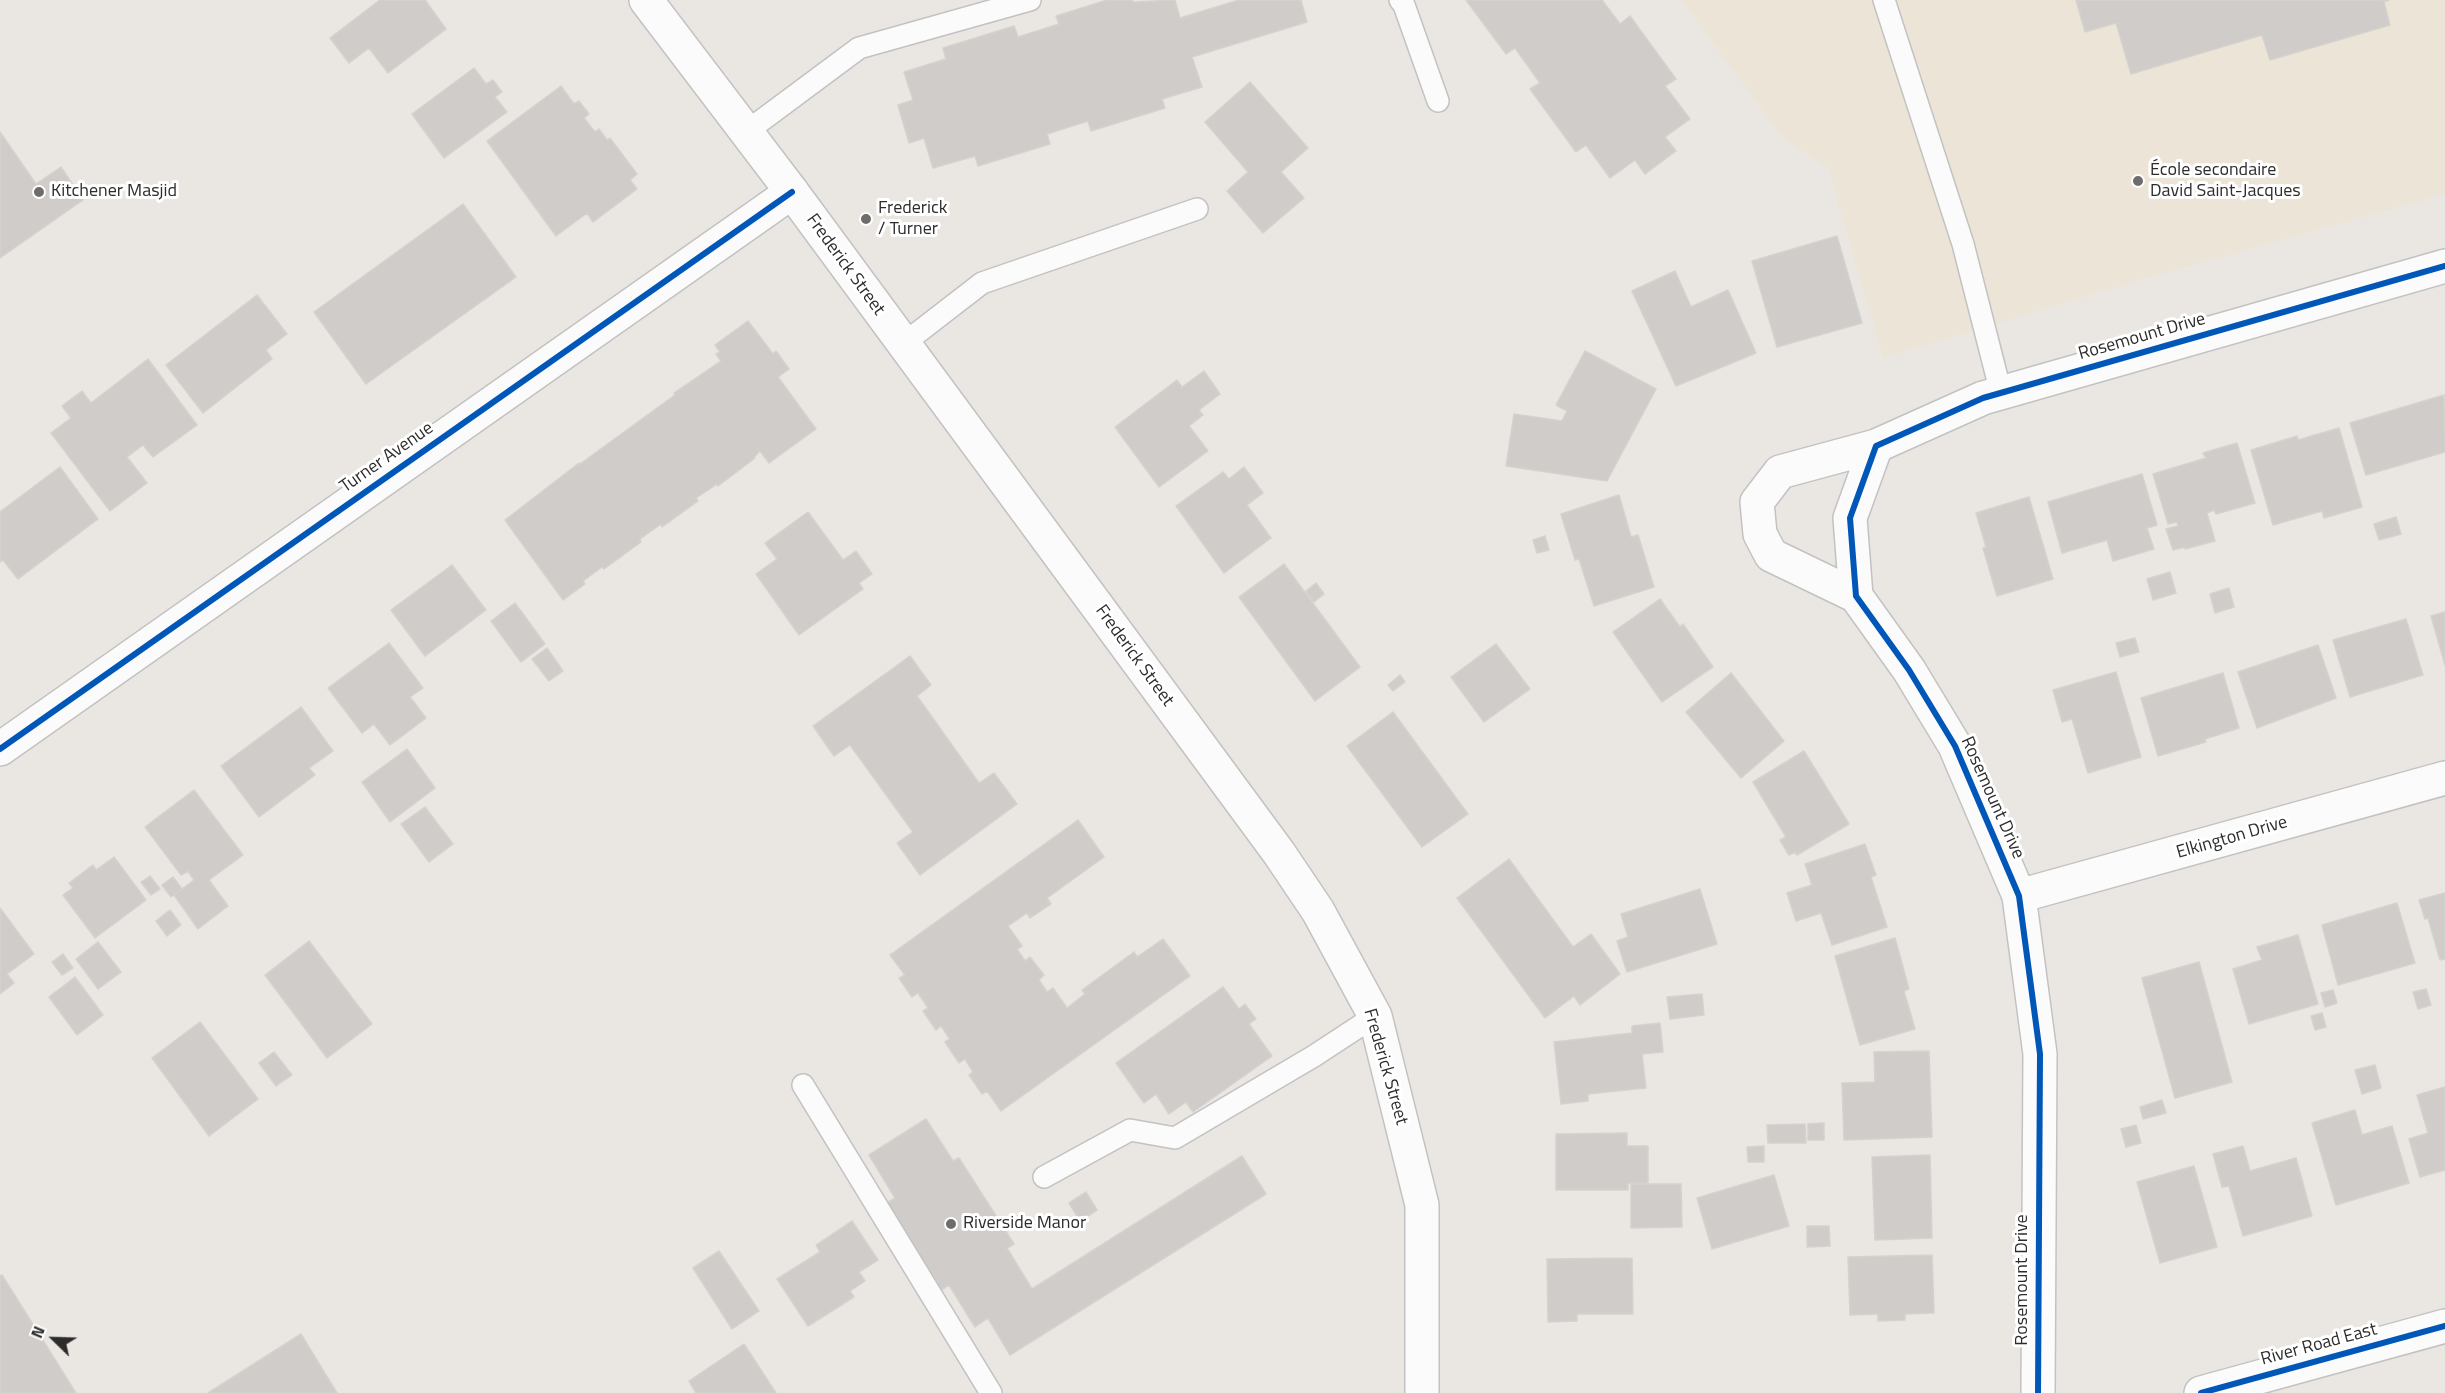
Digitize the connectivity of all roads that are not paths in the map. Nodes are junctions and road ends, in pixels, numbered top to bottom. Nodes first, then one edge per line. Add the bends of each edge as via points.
1 (646, 0) edge
2 (1030, 0) edge
3 (1400, 0) edge
4 (1884, 0) edge
5 (1438, 101) dead end
6 (746, 132) junction
7 (792, 192) junction
8 (1197, 209) dead end
9 (2445, 266) edge
10 (903, 344) junction
11 (2001, 393) junction
12 (1876, 446) junction
13 (1856, 596) junction
14 (0, 748) edge
15 (2445, 778) edge
16 (2019, 896) junction
17 (1375, 1016) junction
18 (803, 1085) dead end
19 (1044, 1177) dead end
20 (2445, 1326) edge
21 (992, 1393) edge
22 (1422, 1393) edge
23 (2038, 1393) edge
24 (2201, 1393) edge

1 - 6 street, Frederick Street
2 - 6 lane via 859,48
3 - 5 lane
4 - 11 lane via 1964,244
6 - 7 street, Frederick Street
7 - 10 street, Frederick Street
7 - 14 street, Turner Avenue
8 - 10 lane via 982,284
9 - 11 street, Rosemount Drive
10 - 17 street, Frederick Street via 1279,853 1318,911
11 - 12 street, Rosemount Drive
12 - 13 street via 1850,518
12 - 13 street, Rosemount Drive via 1780,472 1757,502 1760,534 1771,555
13 - 16 street, Rosemount Drive via 1909,670 1955,746
15 - 16 street, Elkington Drive
16 - 23 street, Rosemount Drive via 2040,1054
17 - 19 lane via 1175,1138 1130,1130
17 - 22 street, Frederick Street via 1422,1205
18 - 21 lane
20 - 24 street, River Road East

